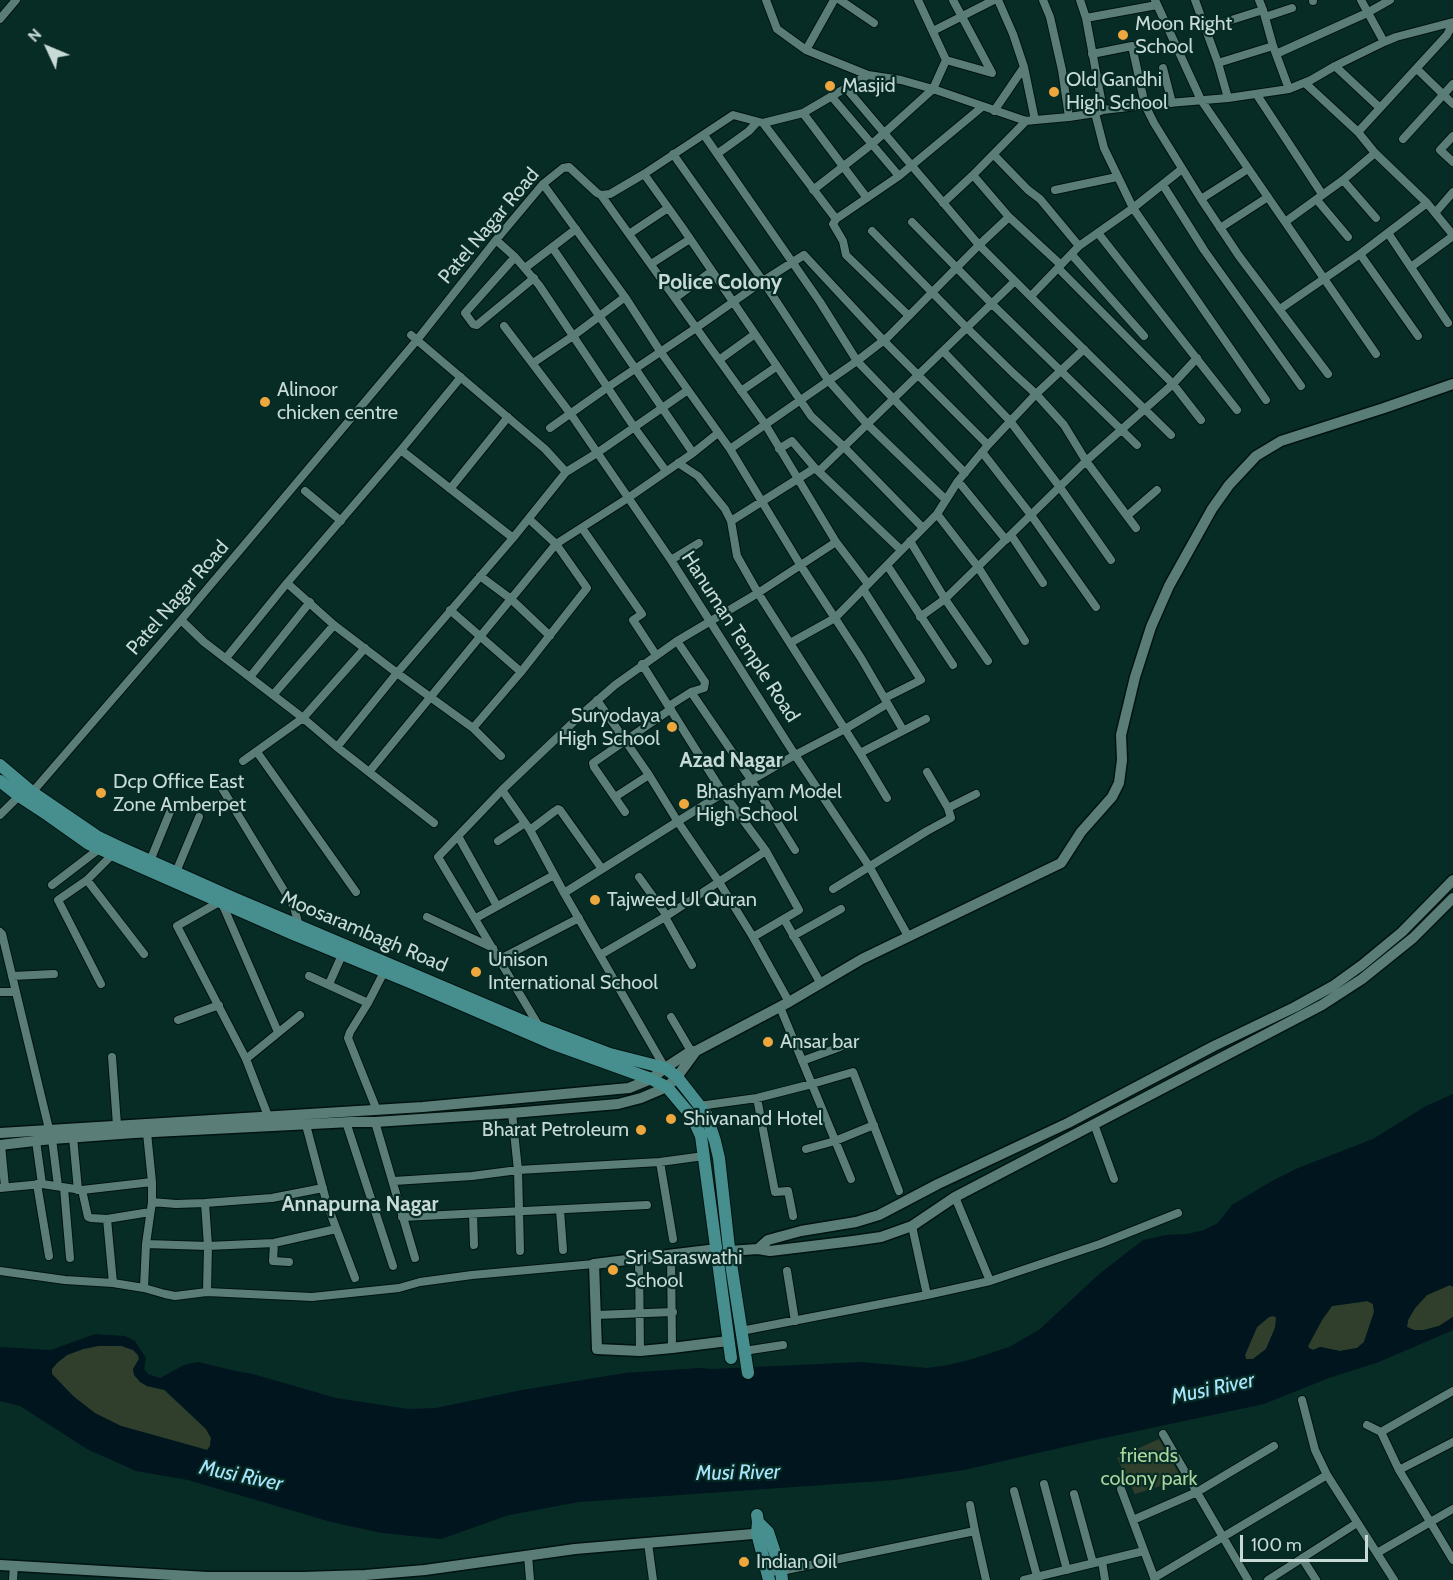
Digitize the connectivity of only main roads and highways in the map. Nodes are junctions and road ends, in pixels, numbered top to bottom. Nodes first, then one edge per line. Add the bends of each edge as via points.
1 (0, 765) edge
2 (0, 781) edge
3 (25, 796) junction
4 (723, 1250) junction
5 (731, 1358) dead end
6 (748, 1373) dead end
7 (760, 1526) road end
8 (775, 1576) edge

1 - 3 main road, Moosarambagh Road
2 - 3 main road, Moosarambagh Road
3 - 4 main road, Moosarambagh Road via 89,844 112,855 551,1043 667,1087 688,1112 700,1136
3 - 4 main road, Moosarambagh Road via 98,837 299,926 540,1028 610,1054 665,1068 677,1077 709,1122 719,1158
4 - 5 main road, Moosarambagh Road
4 - 6 main road, Moosarambagh Road
7 - 8 main road

